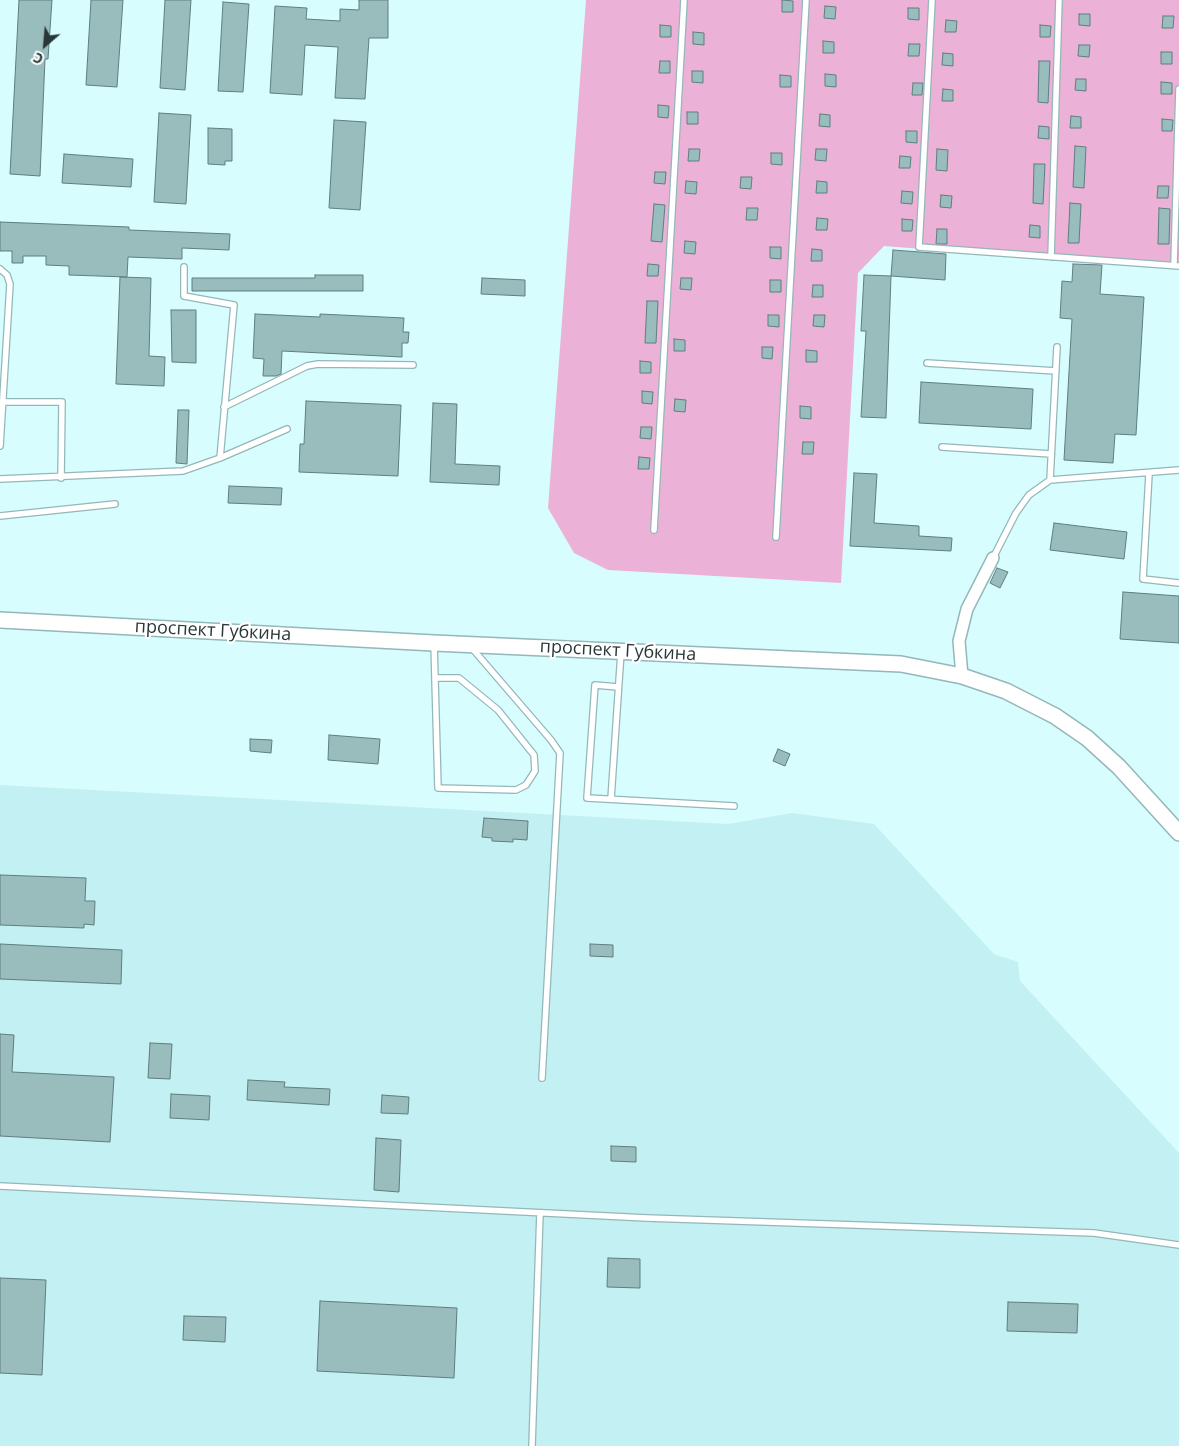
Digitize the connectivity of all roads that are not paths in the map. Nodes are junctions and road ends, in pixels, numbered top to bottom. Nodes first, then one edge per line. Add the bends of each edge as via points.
1 (684, 0) edge
2 (806, 0) edge
3 (932, 0) edge
4 (1059, 0) edge
5 (1179, 89) edge
6 (1051, 257) junction
7 (1176, 266) edge
8 (184, 267) dead end
9 (0, 268) edge
10 (1057, 347) dead end
11 (927, 363) dead end
12 (413, 366) dead end
13 (1056, 371) junction
14 (3, 402) junction
15 (224, 407) junction
16 (287, 429) dead end
17 (0, 446) edge
18 (942, 447) dead end
19 (1051, 454) junction
20 (220, 458) junction
21 (1179, 470) edge
22 (1149, 474) junction
23 (61, 478) junction
24 (0, 479) edge
25 (1050, 480) junction
26 (115, 504) dead end
27 (0, 516) edge
28 (654, 530) dead end
29 (776, 537) dead end
30 (993, 558) joint
31 (1179, 583) edge
32 (0, 620) edge
33 (434, 643) junction
34 (468, 644) junction
35 (621, 651) junction
36 (962, 676) junction
37 (435, 678) junction
38 (618, 687) junction
39 (610, 799) junction
40 (734, 806) dead end
41 (1179, 833) edge
42 (542, 1078) dead end
43 (0, 1186) edge
44 (540, 1213) junction
45 (1179, 1245) edge
46 (532, 1446) edge

1 - 28 lane
2 - 29 lane
3 - 6 lane via 919,247
4 - 6 lane
5 - 7 lane
6 - 7 lane
8 - 15 lane via 184,296 234,305
9 - 14 lane via 10,284
10 - 13 lane
11 - 13 lane
12 - 15 lane via 307,366
13 - 19 lane
14 - 17 lane
14 - 23 lane via 62,402
15 - 20 lane
16 - 20 lane
18 - 19 lane
19 - 25 lane
20 - 23 lane via 183,471
21 - 22 lane
22 - 25 lane
22 - 31 lane via 1143,579
23 - 24 lane
25 - 30 lane via 1029,495
26 - 27 lane
30 - 36 street via 967,609 959,641
32 - 33 street, проспект Губкина
33 - 34 street, проспект Губкина
33 - 37 lane
34 - 35 street, проспект Губкина
34 - 42 lane via 560,753
35 - 36 street, проспект Губкина via 901,664
35 - 38 lane
36 - 41 street, проспект Губкина via 1006,691 1055,716 1087,738 1119,767
37 - 37 lane via 438,788 516,790 526,785 535,771 534,755 498,710 459,678
38 - 39 lane
38 - 39 lane via 595,685 587,798
39 - 40 lane
43 - 44 lane
44 - 45 lane via 1094,1233
44 - 46 lane

